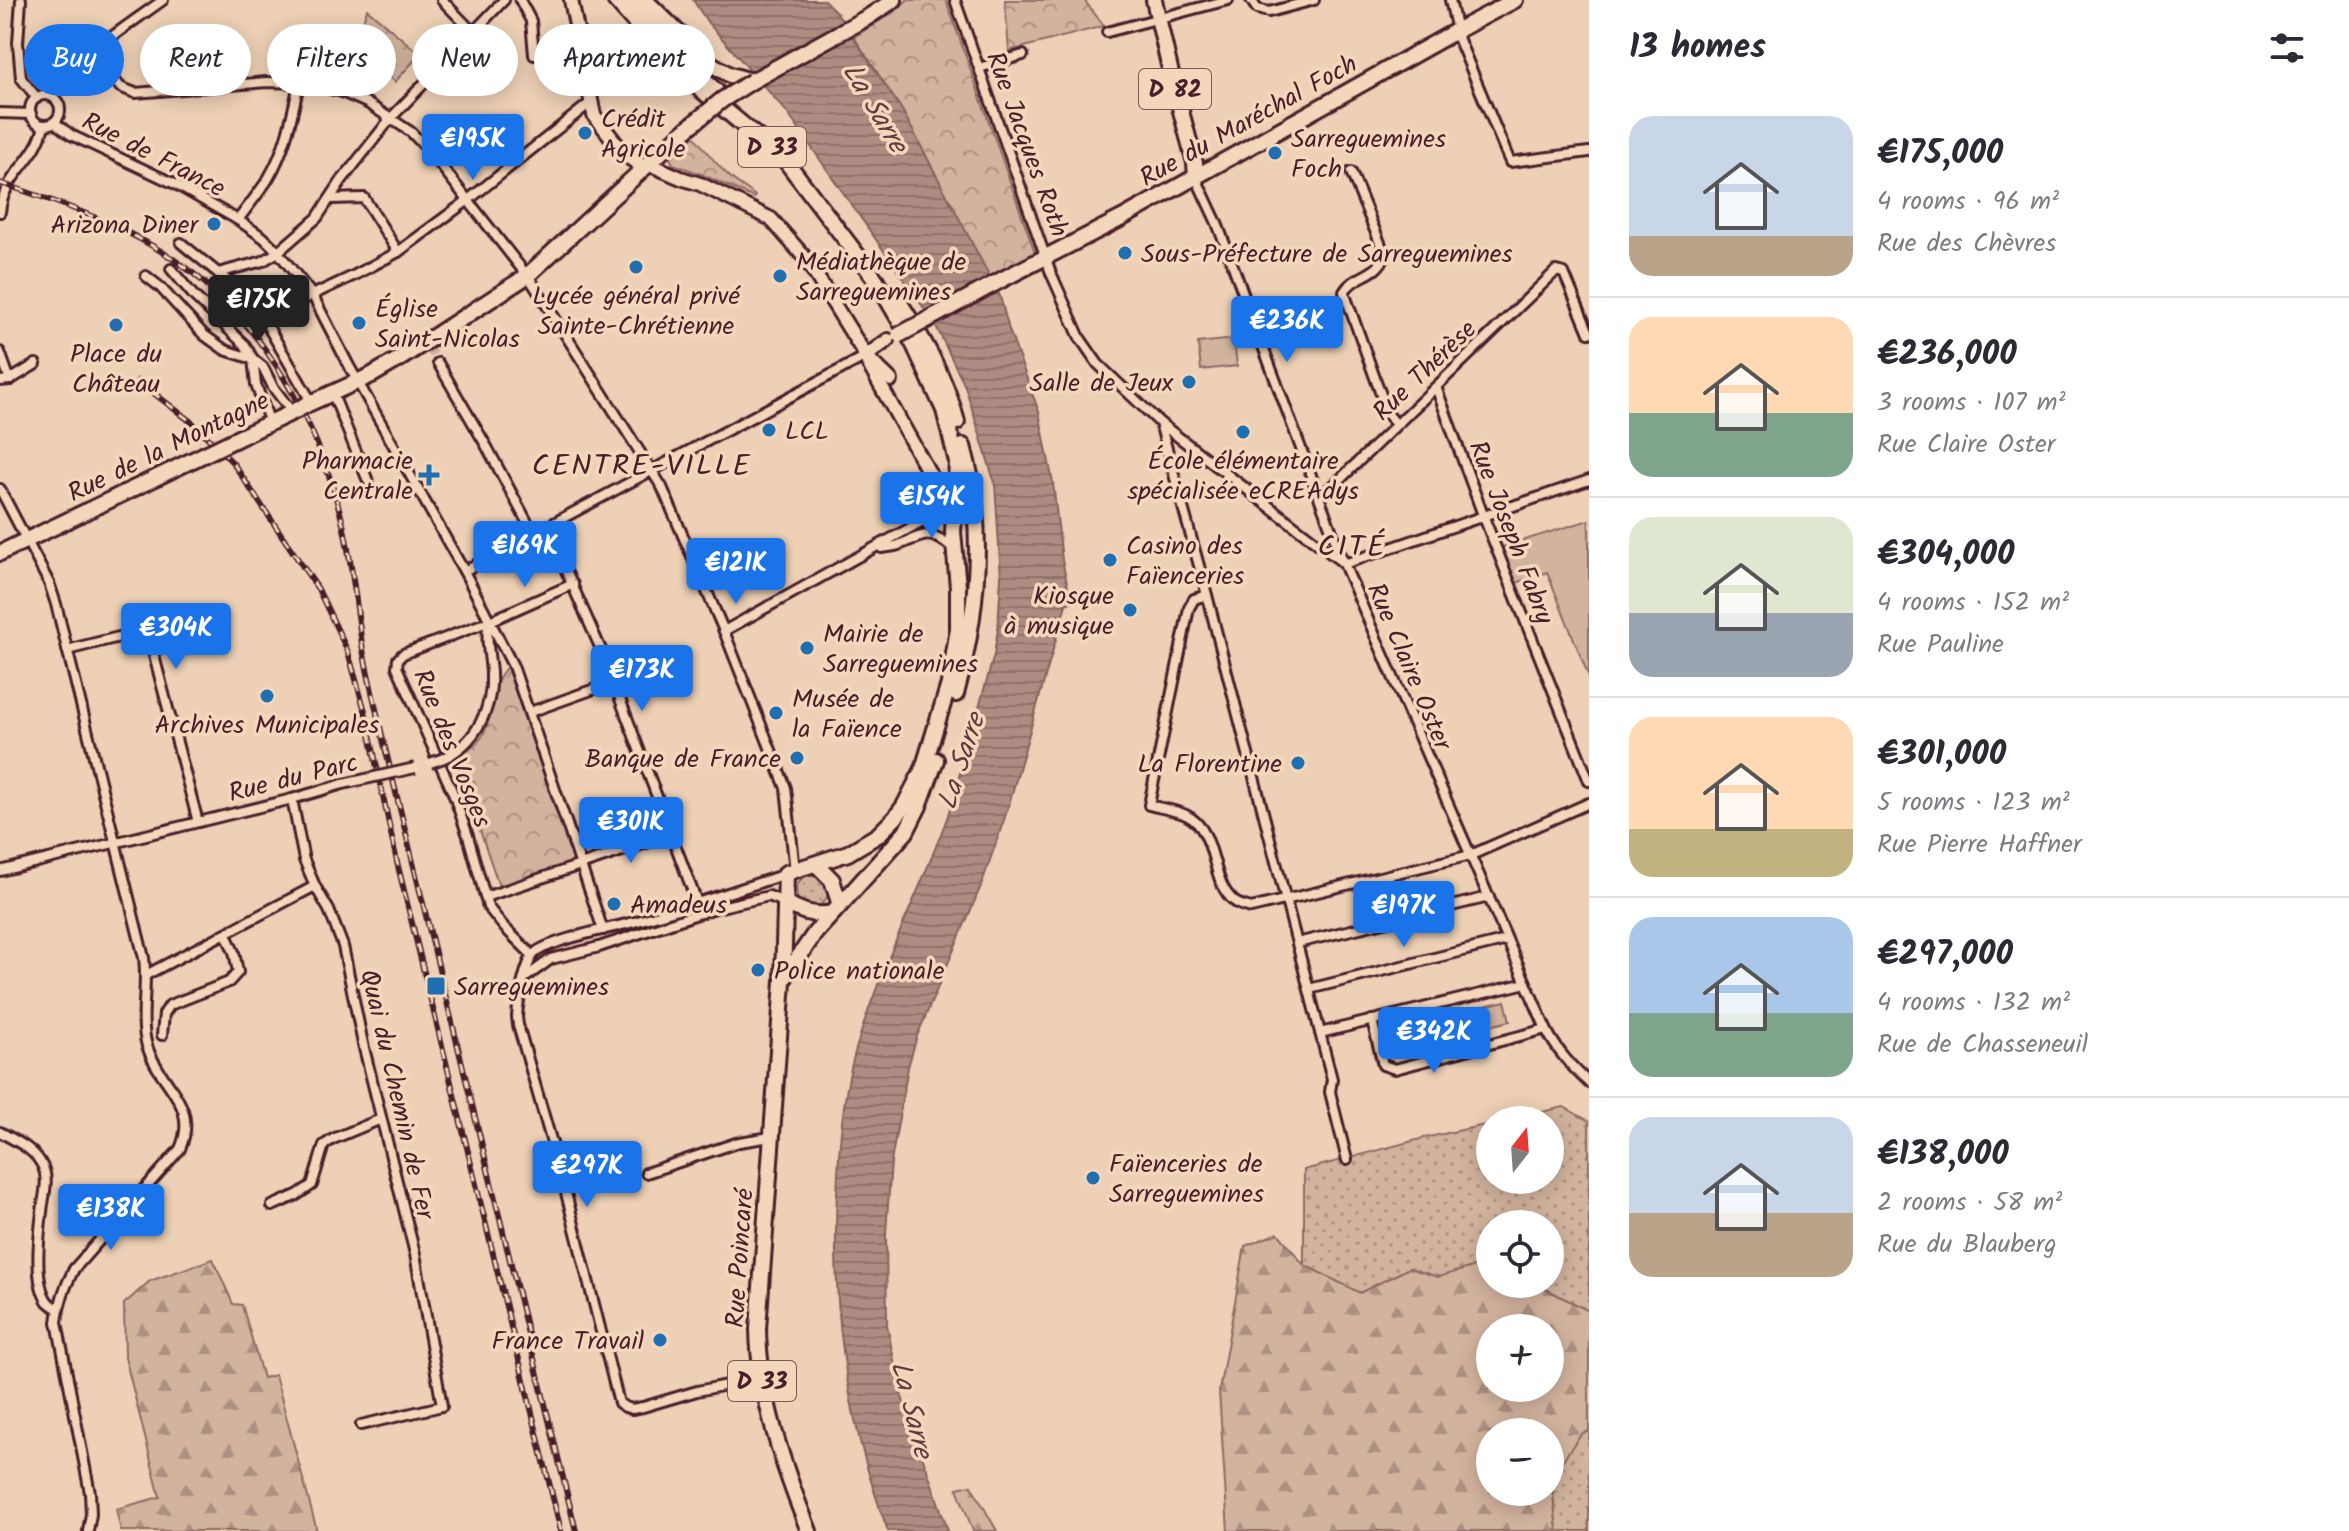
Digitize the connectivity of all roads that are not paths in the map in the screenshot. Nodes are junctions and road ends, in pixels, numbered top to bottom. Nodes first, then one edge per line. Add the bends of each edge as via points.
1 (21, 0) edge
2 (163, 0) edge
3 (442, 0) edge
4 (504, 0) edge
5 (520, 0) edge
6 (571, 0) edge
7 (615, 0) edge
8 (632, 0) edge
9 (645, 0) edge
10 (955, 0) edge
11 (1154, 0) edge
12 (1228, 0) edge
13 (1251, 0) edge
14 (1314, 0) edge
15 (1450, 0) edge
16 (1515, 0) edge
17 (890, 2) edge
18 (1158, 17) junction
19 (465, 24) edge
20 (482, 24) edge
21 (1456, 31) junction
22 (124, 32) edge
23 (1107, 32) dead end
24 (534, 55) dead end
25 (1023, 55) dead end
26 (979, 68) junction
27 (752, 81) junction
28 (267, 83) edge
29 (124, 89) edge
30 (43, 96) edge
31 (51, 96) edge
32 (296, 96) edge
33 (351, 96) edge
34 (412, 96) edge
35 (37, 98) junction
36 (590, 103) junction
37 (0, 113) edge
38 (31, 114) junction
39 (391, 118) junction
40 (54, 122) junction
41 (44, 125) junction
42 (1589, 152) edge
43 (647, 165) junction
44 (1351, 172) dead end
45 (1196, 178) junction
46 (331, 199) junction
47 (467, 201) junction
48 (0, 212) edge
49 (238, 220) junction
50 (181, 243) dead end
51 (278, 252) junction
52 (398, 252) junction
53 (1047, 257) junction
54 (171, 269) dead end
55 (218, 273) junction
56 (146, 276) dead end
57 (527, 276) junction
58 (313, 296) junction
59 (263, 318) junction
60 (1589, 333) edge
61 (894, 338) joint
62 (0, 352) edge
63 (866, 356) junction
64 (253, 359) junction
65 (438, 363) tunnel mouth
66 (36, 364) dead end
67 (5, 380) edge
68 (891, 380) dead end
69 (357, 381) junction
70 (1436, 387) junction
71 (332, 392) junction
72 (301, 408) junction
73 (270, 423) junction
74 (1160, 423) junction
75 (1396, 424) junction
76 (652, 470) junction
77 (1589, 480) edge
78 (368, 481) dead end
79 (0, 489) edge
80 (1318, 494) junction
81 (954, 507) junction
82 (1483, 515) junction
83 (547, 528) junction
84 (534, 535) junction
85 (27, 541) junction
86 (886, 547) junction
87 (954, 549) junction
88 (873, 550) junction
89 (0, 553) edge
90 (1344, 564) junction
91 (464, 571) junction
92 (573, 584) junction
93 (1207, 595) junction
94 (490, 621) junction
95 (724, 631) junction
96 (67, 650) junction
97 (614, 682) junction
98 (530, 712) junction
99 (1589, 781) edge
100 (292, 799) junction
101 (1589, 803) edge
102 (198, 822) junction
103 (670, 835) junction
104 (117, 843) junction
105 (1471, 855) junction
106 (581, 864) junction
107 (816, 864) junction
108 (0, 871) edge
109 (791, 872) junction
110 (315, 886) junction
111 (485, 897) junction
112 (1489, 897) junction
113 (1287, 899) junction
114 (697, 902) junction
115 (786, 903) junction
116 (830, 910) junction
117 (701, 913) junction
118 (603, 930) junction
119 (226, 934) junction
120 (620, 938) junction
121 (1507, 940) junction
122 (1297, 943) junction
123 (532, 955) junction
124 (146, 975) junction
125 (526, 977) junction
126 (783, 981) junction
127 (1526, 983) junction
128 (1309, 989) junction
129 (1372, 1020) junction
130 (1546, 1029) junction
131 (1320, 1033) junction
132 (162, 1035) dead end
133 (1589, 1083) edge
134 (381, 1119) junction
135 (0, 1132) edge
136 (771, 1137) junction
137 (1347, 1160) dead end
138 (646, 1173) dead end
139 (272, 1206) dead end
140 (58, 1309) junction
141 (762, 1378) junction
142 (361, 1425) dead end
143 (88, 1531) edge
144 (809, 1531) edge

1 - 35 street via 21,78
2 - 22 street
3 - 19 street
4 - 20 street
5 - 24 street via 531,21
6 - 36 street
7 - 81 main road, D 33 via 676,69 785,160 876,280 944,410 957,462
8 - 116 main road, D 33 via 702,80 774,137 810,177 924,341 953,407 964,449 975,508 974,593 955,696 928,784 906,832
9 - 27 main road via 721,71
10 - 26 street, Rue Jacques Roth
11 - 18 main road, D 82
12 - 18 street
13 - 14 street via 1257,9 1269,12
15 - 21 street
16 - 21 main road, Rue du Maréchal Foch
17 - 27 main road, Rue de la Montagne
18 - 23 street
18 - 45 main road, D 82
21 - 42 street via 1510,162
21 - 45 main road, Rue du Maréchal Foch
25 - 26 street
26 - 53 street, Rue Jacques Roth
27 - 43 main road, Rue de la Montagne, bridge
28 - 29 street via 135,93
30 - 35 street
31 - 40 street via 60,108
32 - 49 street via 279,155
33 - 39 street
34 - 39 street
35 - 38 street
36 - 43 street via 597,121 626,156
36 - 47 street
37 - 38 street
38 - 41 street
39 - 46 street
39 - 47 street via 431,153
40 - 41 street
40 - 49 street, Rue de France
41 - 48 street via 39,145 3,193
43 - 57 main road, Rue de la Montagne
43 - 63 street via 700,184 777,224 806,259
44 - 75 street via 1385,255 1382,265 1349,283 1344,292
45 - 53 main road, Rue du Maréchal Foch
45 - 80 street, Rue Claire Oster
46 - 51 street
46 - 52 street via 364,198
47 - 52 street
47 - 57 street
49 - 51 street, Rue de France
50 - 55 street
51 - 55 street
51 - 58 street, Rue de France
52 - 58 street
53 - 61 main road, Rue du Maréchal Foch, bridge
53 - 74 street, Rue Jacques Roth via 1080,338 1098,364
54 - 64 street
55 - 59 street
56 - 64 street via 204,335 225,350
57 - 69 main road, Rue de la Montagne via 427,345
57 - 76 street
58 - 59 street
58 - 69 street, Rue de France
59 - 72 street
60 - 70 street, Rue Thérèse via 1564,273 1556,271
61 - 63 street
62 - 67 street
63 - 68 street
63 - 76 street
63 - 81 street
64 - 72 street via 273,387
64 - 73 street
65 - 84 street
66 - 67 street
69 - 71 main road, Rue de la Montagne
69 - 91 street, Rue de France
70 - 75 street, Rue Thérèse
70 - 82 street, Rue Joseph Fabry
71 - 72 main road, Rue de la Montagne
71 - 78 street
72 - 73 main road, Rue de la Montagne
73 - 85 main road, Rue de la Montagne, bridge
74 - 90 street, Rue Jacques Roth
74 - 93 street
75 - 80 street, Rue Thérèse via 1331,488
76 - 83 street
76 - 95 street
77 - 82 street
79 - 85 street
80 - 90 street, Rue Claire Oster
81 - 86 street
81 - 87 main road, D 33
81 - 88 street
82 - 90 street
82 - 99 street, Rue Joseph Fabry
83 - 84 street
83 - 92 street
84 - 91 street
85 - 89 main road, Rue de la Montagne
85 - 96 street via 49,583
86 - 87 street via 922,534 940,538
86 - 88 street
87 - 107 main road, D 33 via 959,602 954,661 918,782 878,835 860,848
88 - 95 street
90 - 105 street, Rue Claire Oster
91 - 94 street, Rue de France
92 - 94 street, Rue des Vosges
92 - 97 street
93 - 113 street
93 - 113 street via 1194,599 1189,608 1149,805 1196,822 1235,904 1251,908
94 - 98 street, Rue de France
94 - 100 street, Rue du Parc, bridge via 487,707 465,746 415,768
94 - 111 street, Rue des Vosges via 403,654 397,667 453,793
95 - 109 street via 786,788
96 - 102 street via 148,633
96 - 104 street
97 - 98 street
97 - 103 street
98 - 106 street, Rue de France
100 - 102 street, Rue du Parc
100 - 110 street, Quai du Chemin de Fer
101 - 105 street
102 - 104 street, Rue du Parc
103 - 106 street
103 - 114 street
104 - 108 street, Rue du Parc
104 - 124 street
105 - 112 street, Rue Claire Oster
105 - 113 street
106 - 111 street
106 - 118 street, Rue de France
107 - 109 main road, D 33
107 - 116 main road via 832,880
109 - 114 street
109 - 115 main road, D 33
110 - 119 street
110 - 134 street, Quai du Chemin de Fer via 343,946
111 - 123 street, Rue des Vosges via 495,918
112 - 121 street, Rue Claire Oster
112 - 122 street
113 - 122 street
114 - 117 street
114 - 118 street
115 - 116 main road via 799,911
115 - 117 street via 769,896
115 - 126 main road, Rue Poincaré / D 33
116 - 126 main road, Rue Poincaré / D 33
117 - 120 street
118 - 120 street
118 - 123 street
119 - 124 street
119 - 132 street via 238,972 229,982 170,1005
120 - 125 street via 551,959
121 - 127 street, Rue Claire Oster
121 - 128 street
122 - 128 street
123 - 125 street
124 - 140 street via 146,1044 179,1101 186,1131 180,1149 74,1269
125 - 141 street via 519,1028 619,1403 643,1407
126 - 136 main road, Rue Poincaré / D 33
127 - 129 street
127 - 130 street, Rue Claire Oster
128 - 131 street
129 - 130 street via 1383,1065 1395,1069
129 - 131 street
130 - 133 street, Rue Claire Oster via 1567,1063
131 - 137 street
134 - 139 street via 324,1145 312,1185
134 - 142 street, Quai du Chemin de Fer via 415,1254 442,1406
135 - 140 street via 24,1144 43,1167 38,1264 47,1301
136 - 138 street via 739,1142
136 - 141 main road, Rue Poincaré / D 33 via 758,1329
140 - 143 street via 90,1493
141 - 144 main road, Rue Poincaré / D 33

